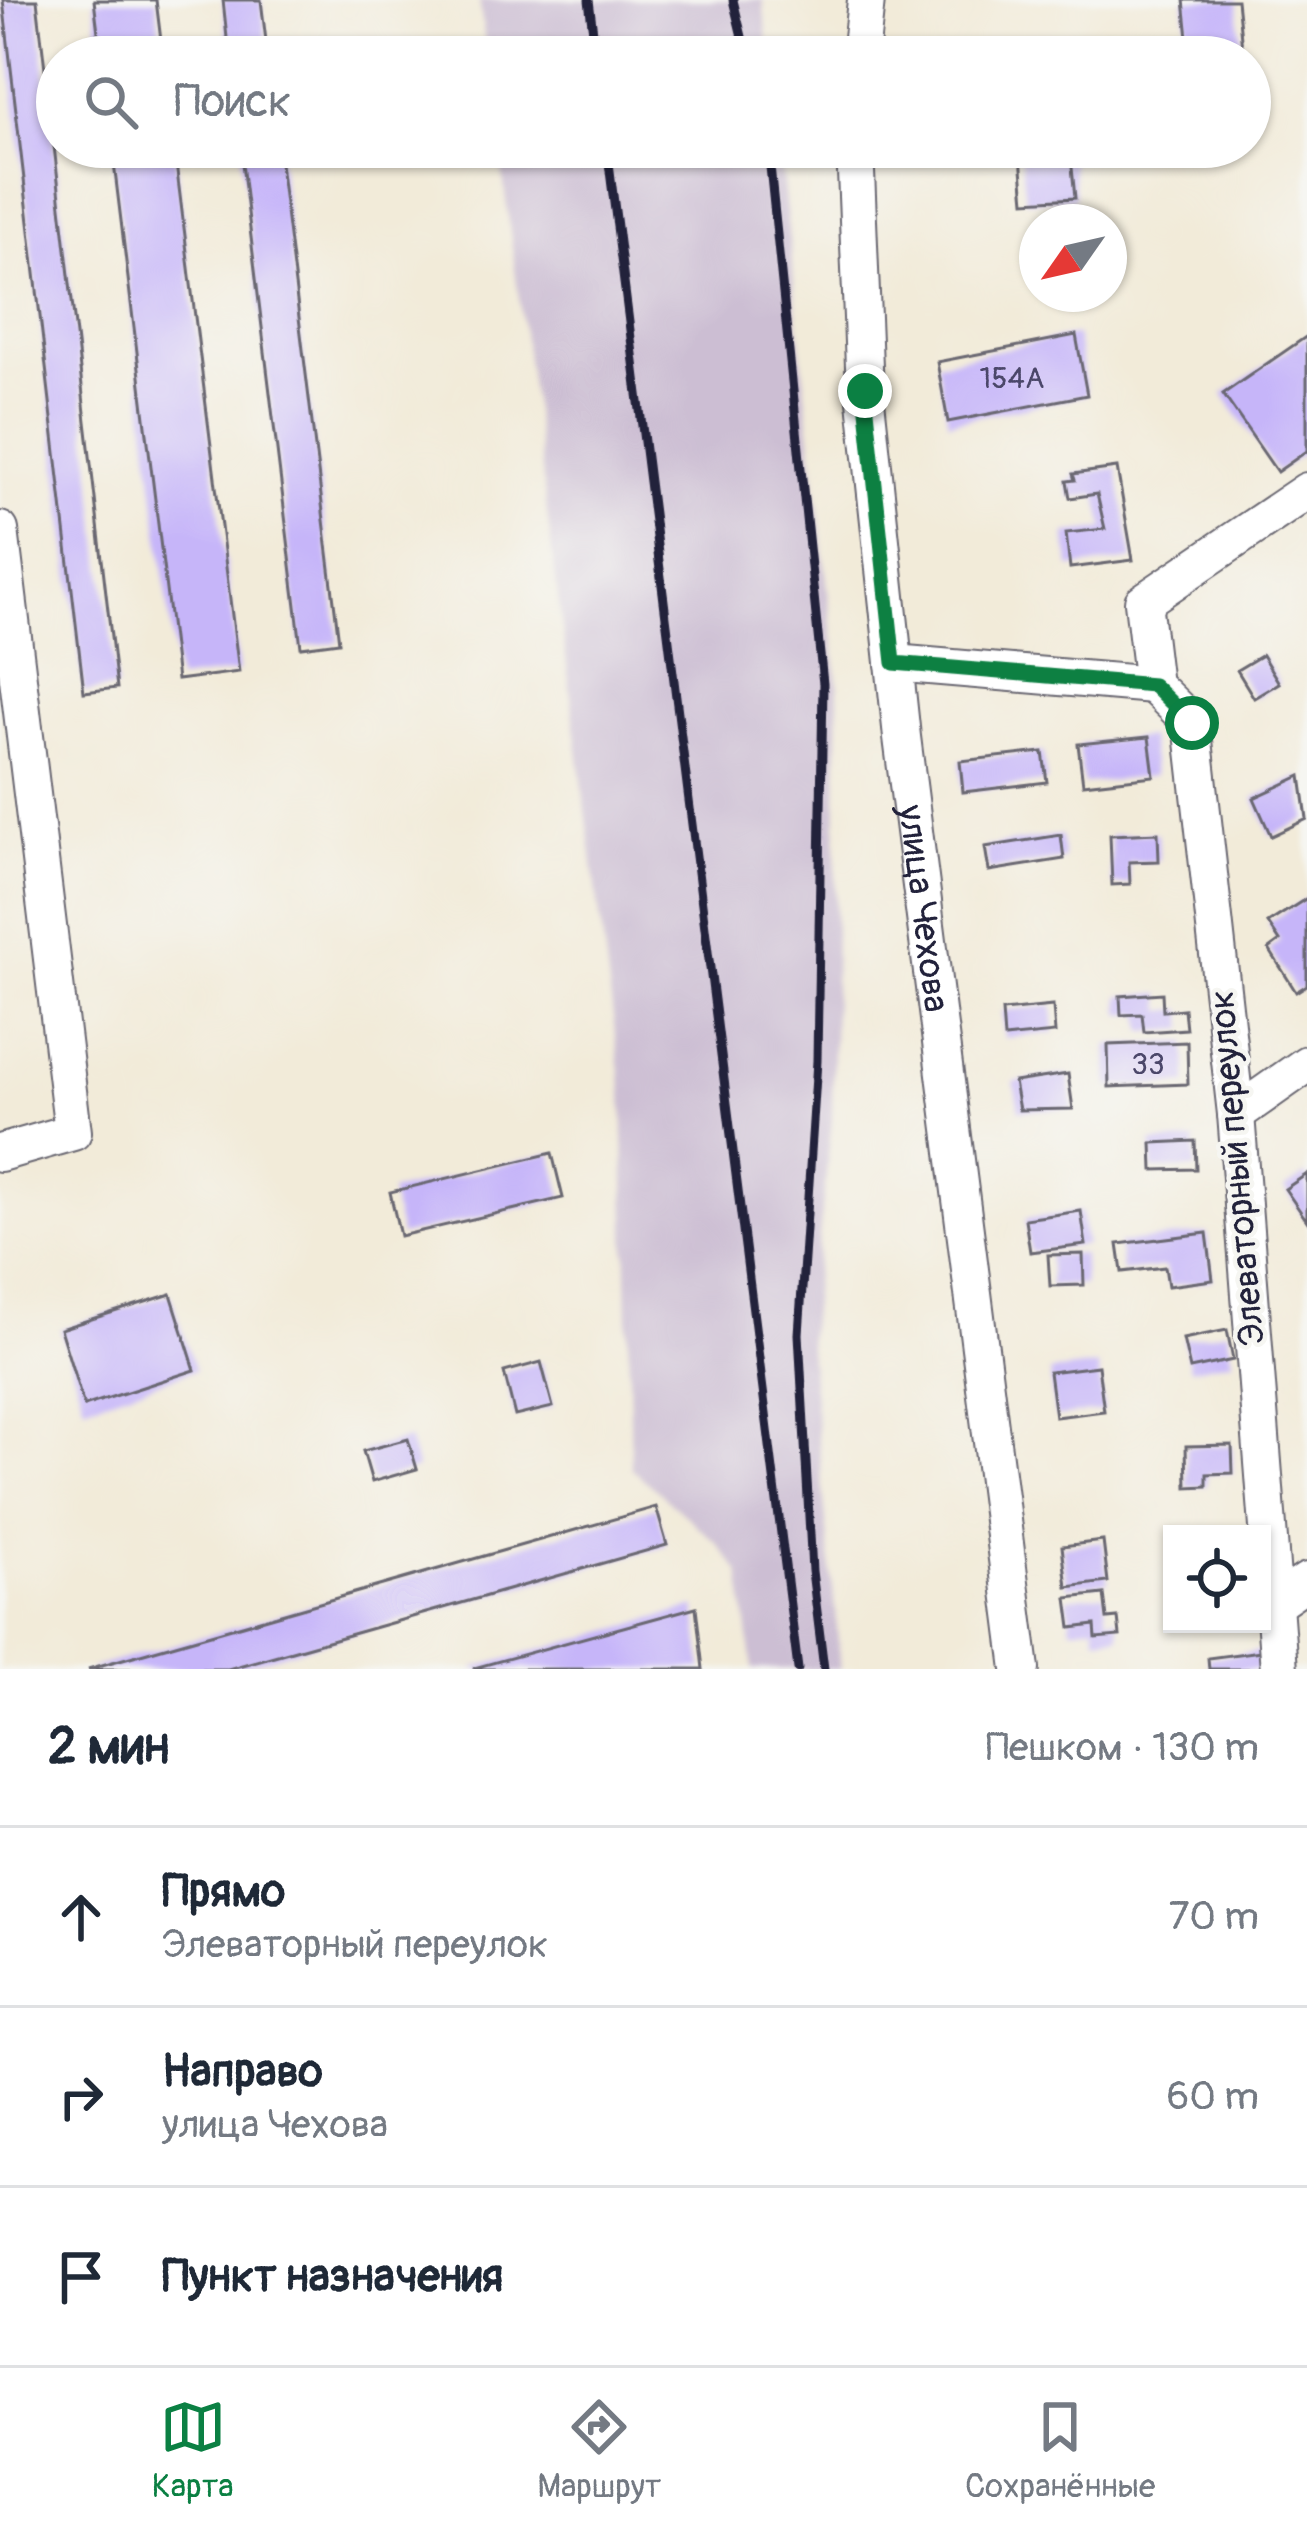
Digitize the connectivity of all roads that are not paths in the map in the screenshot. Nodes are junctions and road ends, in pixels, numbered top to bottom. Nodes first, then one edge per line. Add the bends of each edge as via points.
1 (866, 0) edge
2 (862, 36) edge
3 (856, 168) edge
4 (1307, 491) edge
5 (0, 530) edge
6 (894, 663) junction
7 (1153, 685) junction
8 (1307, 1064) edge
9 (1236, 1114) junction
10 (0, 1153) edge
11 (1307, 1581) edge
12 (1272, 1605) junction
13 (1021, 1669) edge
14 (1279, 1669) edge

1 - 2 street
3 - 6 street, улица Чехова via 865,391
4 - 7 street via 1144,602
5 - 10 street via 73,1132
6 - 7 street
6 - 13 street, улица Чехова
7 - 9 street, Элеваторный переулок via 1192,723
8 - 9 street
9 - 12 street, Элеваторный переулок
11 - 12 street
12 - 14 street, Элеваторный переулок

